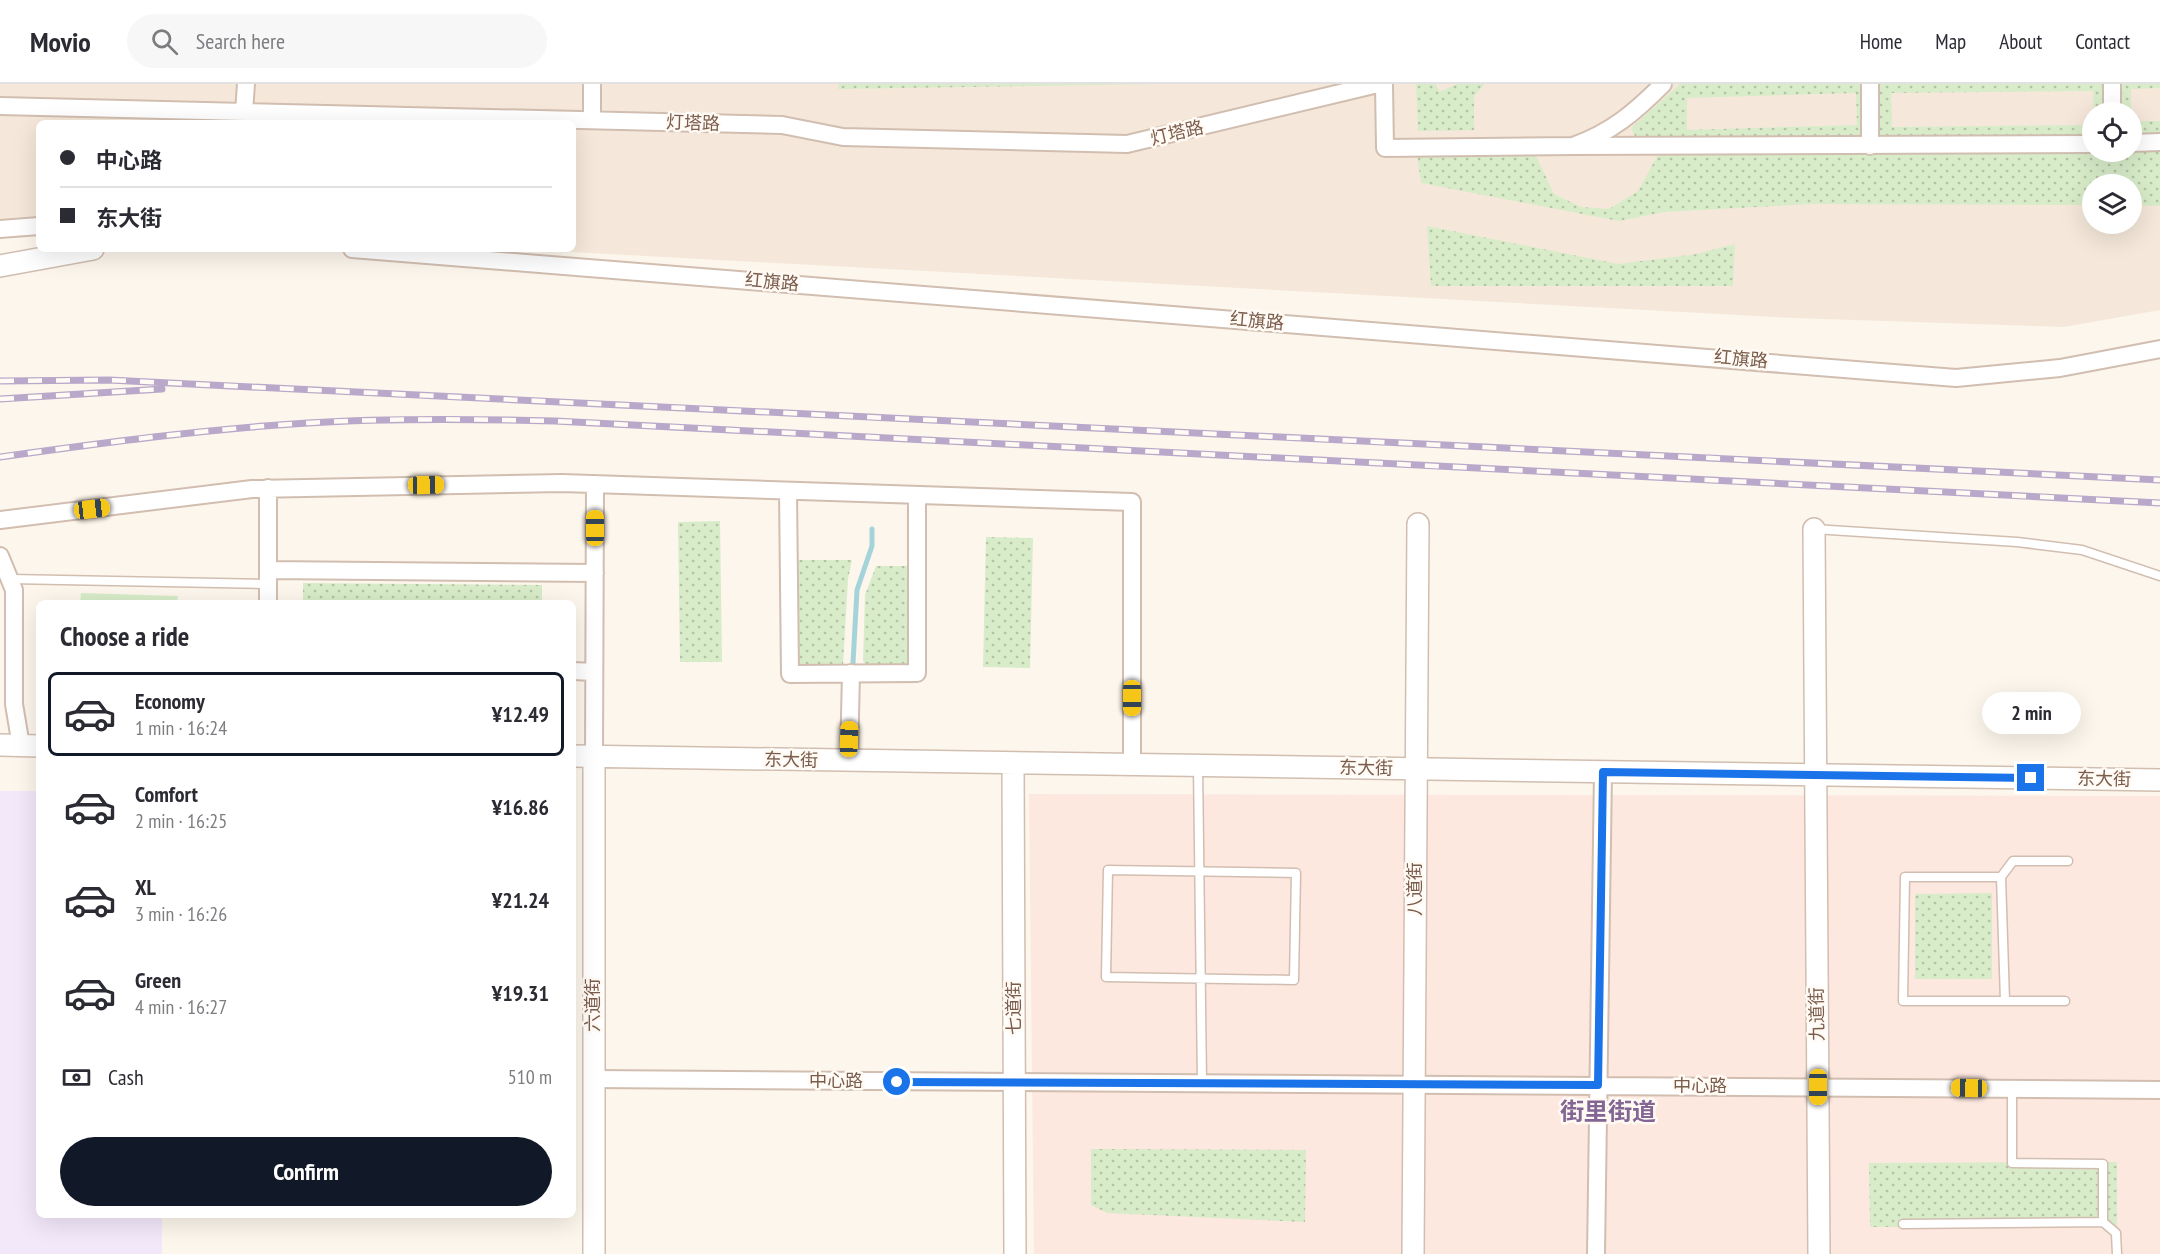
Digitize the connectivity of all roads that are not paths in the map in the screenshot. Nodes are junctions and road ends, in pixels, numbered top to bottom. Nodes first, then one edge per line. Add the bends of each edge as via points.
1 (246, 84) edge
2 (592, 84) edge
3 (1378, 84) edge
4 (1384, 84) edge
5 (1663, 84) edge
6 (1870, 84) edge
7 (2112, 84) edge
8 (2112, 102) edge
9 (0, 106) edge
10 (244, 112) junction
11 (592, 120) junction
12 (2160, 142) edge
13 (2142, 143) edge
14 (2082, 144) edge
15 (1573, 146) junction
16 (1870, 146) junction
17 (36, 226) edge
18 (0, 229) edge
19 (77, 252) edge
20 (389, 252) edge
21 (0, 266) edge
22 (2160, 349) edge
23 (595, 484) junction
24 (268, 488) junction
25 (788, 491) junction
26 (917, 496) junction
27 (0, 520) edge
28 (1418, 524) dead end
29 (1814, 529) joint
30 (0, 556) edge
31 (595, 573) junction
32 (2160, 576) edge
33 (268, 577) junction
34 (10, 579) junction
35 (268, 600) edge
36 (576, 671) edge
37 (594, 672) junction
38 (851, 673) junction
39 (0, 745) edge
40 (30, 746) edge
41 (583, 756) edge
42 (849, 760) junction
43 (1013, 763) junction
44 (1132, 765) junction
45 (1198, 766) junction
46 (1416, 769) junction
47 (1603, 772) junction
48 (1815, 775) junction
49 (2160, 780) edge
50 (2068, 861) dead end
51 (1199, 872) junction
52 (2001, 877) junction
53 (1201, 978) junction
54 (2005, 1001) junction
55 (2065, 1001) dead end
56 (592, 1079) junction
57 (1015, 1082) junction
58 (1202, 1083) junction
59 (1414, 1084) junction
60 (1598, 1085) junction
61 (1818, 1087) junction
62 (2012, 1089) junction
63 (2160, 1090) edge
64 (2103, 1222) junction
65 (1903, 1224) dead end
66 (594, 1254) edge
67 (1016, 1254) edge
68 (1413, 1254) edge
69 (1596, 1254) edge
70 (1819, 1254) edge
71 (2117, 1254) edge

1 - 10 street
2 - 11 street
3 - 11 street, 灯塔路 via 1126,144 843,137 782,125
4 - 15 street via 1384,148
5 - 15 street via 1635,112 1600,136
6 - 16 street
7 - 8 street
9 - 10 street, 灯塔路
10 - 11 street, 灯塔路
12 - 13 street
14 - 16 street
15 - 16 street
17 - 18 street
19 - 21 street
20 - 22 street, 红旗路 via 1956,378 2060,368
23 - 24 street
23 - 25 street
23 - 31 street
24 - 27 street
24 - 33 street
25 - 26 street
25 - 38 street via 790,674
26 - 38 street via 917,673
26 - 44 street via 1132,502
28 - 46 street, 八道街
29 - 32 lane via 2082,550
29 - 48 street, 九道街
30 - 34 street
31 - 33 street
31 - 37 street
33 - 34 lane
33 - 35 street
34 - 40 street via 14,591 14,704
36 - 37 street
37 - 41 street
38 - 42 street
39 - 40 street
41 - 42 street, 东大街
41 - 56 street, 六道街
42 - 43 street, 东大街
43 - 44 street, 东大街
43 - 57 street, 七道街
44 - 45 street, 东大街
45 - 46 street, 东大街
45 - 51 lane
46 - 47 street, 东大街
46 - 59 street, 八道街
47 - 48 street, 东大街
47 - 60 street
48 - 49 street, 东大街
48 - 61 street, 九道街
50 - 52 lane via 2013,861
51 - 53 lane
51 - 53 lane via 1108,870 1106,977
51 - 53 lane via 1296,873 1294,980
52 - 54 lane
52 - 54 lane via 1905,877 1903,1001
53 - 58 lane
54 - 55 lane
56 - 57 street, 中心路
56 - 66 street, 六道街
57 - 58 street, 中心路
57 - 67 street, 七道街
58 - 59 street, 中心路
59 - 60 street, 中心路
59 - 68 street, 八道街
60 - 61 street, 中心路
60 - 69 street
61 - 62 street, 中心路
61 - 70 street, 九道街
62 - 63 street, 中心路
62 - 64 lane via 2012,1163 2103,1164
64 - 65 lane
64 - 71 lane via 2116,1233

